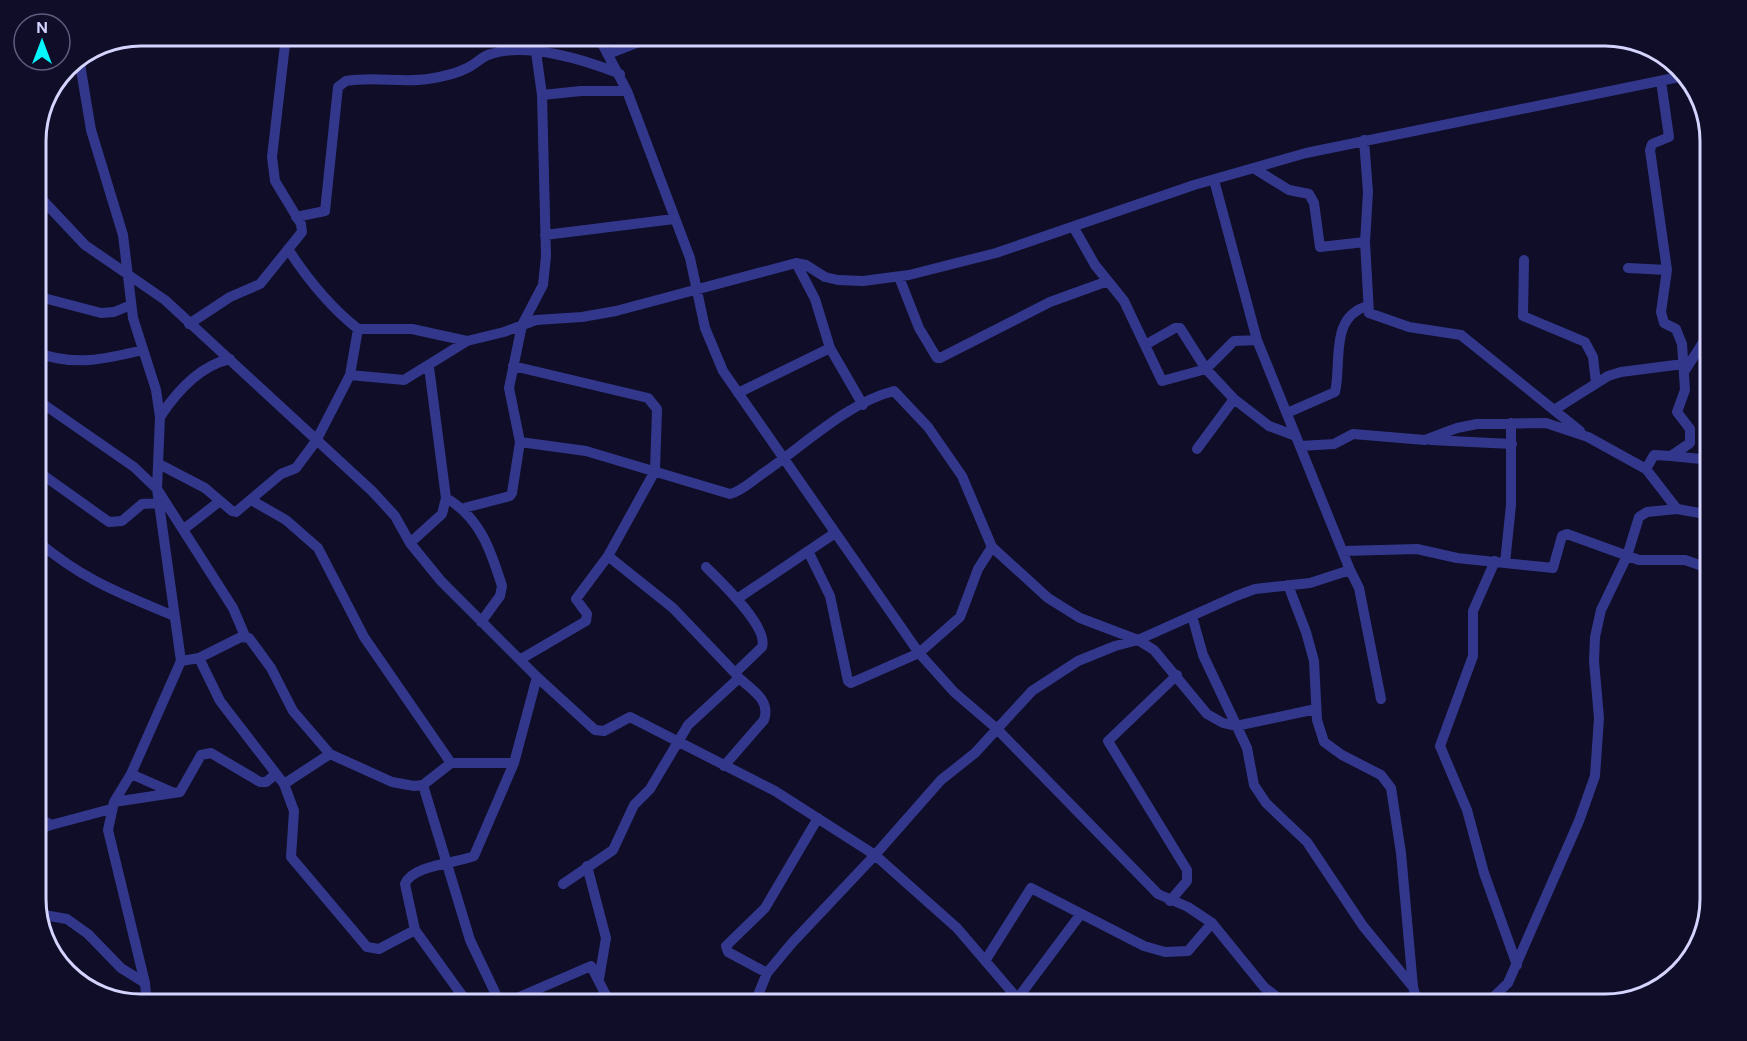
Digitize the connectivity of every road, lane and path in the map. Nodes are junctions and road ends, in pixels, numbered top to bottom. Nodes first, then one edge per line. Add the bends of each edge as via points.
1 (285, 46) edge
2 (604, 46) edge
3 (628, 46) edge
4 (536, 52) junction
5 (608, 54) junction
6 (82, 68) edge
7 (620, 74) junction
8 (1676, 78) edge
9 (1660, 81) junction
10 (627, 91) junction
11 (542, 95) junction
12 (1364, 140) junction
13 (1255, 168) junction
14 (1214, 180) junction
15 (47, 205) edge
16 (296, 217) junction
17 (674, 219) junction
18 (1074, 228) junction
19 (545, 235) junction
20 (1365, 242) junction
21 (288, 249) junction
22 (1524, 260) dead end
23 (796, 263) junction
24 (1628, 268) dead end
25 (1667, 270) junction
26 (127, 273) junction
27 (899, 277) junction
28 (1108, 281) junction
29 (699, 291) junction
30 (47, 299) edge
31 (131, 305) junction
32 (1368, 306) junction
33 (189, 324) junction
34 (522, 325) junction
35 (358, 328) junction
36 (1257, 340) junction
37 (467, 341) junction
38 (1145, 345) junction
39 (1700, 345) edge
40 (830, 348) junction
41 (143, 350) junction
42 (47, 356) edge
43 (230, 359) junction
44 (513, 366) junction
45 (429, 367) junction
46 (1684, 368) junction
47 (1206, 369) junction
48 (350, 375) junction
49 (1596, 383) junction
50 (738, 393) junction
51 (1234, 399) junction
52 (862, 405) junction
53 (47, 407) edge
54 (1554, 410) junction
55 (1287, 413) junction
56 (160, 417) junction
57 (1511, 423) junction
58 (1588, 437) junction
59 (1425, 440) junction
60 (316, 441) junction
61 (1298, 441) junction
62 (520, 442) junction
63 (1512, 444) junction
64 (1197, 449) dead end
65 (1671, 456) junction
66 (784, 459) junction
67 (1700, 459) edge
68 (159, 464) junction
69 (1646, 470) junction
70 (655, 471) junction
71 (47, 478) edge
72 (158, 489) junction
73 (446, 498) junction
74 (220, 501) junction
75 (251, 501) junction
76 (159, 502) junction
77 (464, 508) junction
78 (1677, 509) junction
79 (1700, 513) edge
80 (184, 529) junction
81 (835, 533) junction
82 (410, 543) junction
83 (992, 547) junction
84 (47, 549) edge
85 (808, 551) junction
86 (1343, 551) junction
87 (608, 556) junction
88 (1627, 556) junction
89 (1500, 562) junction
90 (1700, 565) edge
91 (706, 567) dead end
92 (1350, 570) junction
93 (1288, 585) junction
94 (737, 599) junction
95 (174, 615) junction
96 (1192, 616) junction
97 (481, 622) junction
98 (245, 636) junction
99 (1138, 640) junction
100 (919, 653) junction
101 (199, 658) junction
102 (521, 659) junction
103 (181, 661) junction
104 (737, 675) junction
105 (1177, 675) junction
106 (537, 677) junction
107 (1381, 699) dead end
108 (1316, 709) junction
109 (1236, 726) junction
110 (996, 728) junction
111 (678, 741) junction
112 (330, 754) junction
113 (451, 763) junction
114 (514, 763) junction
115 (723, 766) junction
116 (130, 774) junction
117 (276, 774) junction
118 (284, 784) junction
119 (423, 785) junction
120 (172, 792) junction
121 (112, 805) junction
122 (818, 818) junction
123 (47, 823) edge
124 (51, 825) junction
125 (47, 826) edge
126 (875, 855) junction
127 (447, 861) junction
128 (587, 866) junction
129 (563, 884) dead end
130 (1170, 902) junction
131 (1080, 915) junction
132 (49, 916) edge
133 (1212, 923) junction
134 (416, 930) junction
135 (985, 961) junction
136 (1517, 965) junction
137 (767, 973) junction
138 (599, 979) junction
139 (145, 982) junction
140 (1413, 987) junction
141 (148, 994) edge
142 (461, 994) edge
143 (496, 994) edge
144 (526, 994) edge
145 (606, 994) edge
146 (758, 994) edge
147 (1014, 994) edge
148 (1026, 994) edge
149 (1273, 994) edge
150 (1415, 994) edge
151 (1496, 994) edge

1 - 16 street via 273,175
2 - 5 street
3 - 5 street
4 - 7 street via 591,63
4 - 11 street
4 - 16 street via 490,54 468,68 430,79 346,81 338,87 325,211
5 - 7 street
6 - 26 street via 91,130 123,235
7 - 10 street
8 - 9 street
9 - 12 street
9 - 25 street via 1669,137 1652,144 1650,150
10 - 11 street
10 - 17 street
11 - 19 street
12 - 13 street
12 - 20 street via 1368,192
13 - 14 street
13 - 20 street via 1289,190 1309,194 1314,203 1320,247
14 - 18 street
14 - 36 street
15 - 26 street via 85,245
16 - 21 street via 302,232
17 - 19 street
17 - 29 street
18 - 27 street via 996,253
18 - 28 street
19 - 34 street via 543,285
20 - 32 street
21 - 33 street via 260,284 230,297
21 - 35 street via 336,311
22 - 49 street via 1523,316 1585,342 1593,357
23 - 27 street via 831,279
23 - 29 street
23 - 40 street via 815,299
24 - 25 street
25 - 46 street via 1662,319 1681,337
26 - 31 street
26 - 33 street via 165,300
27 - 28 street via 924,339 937,358 1050,302
28 - 38 street via 1124,301
29 - 34 street via 600,315 544,318
29 - 50 street via 705,328 723,372
30 - 31 street via 101,313
31 - 41 street
32 - 54 street via 1372,315 1390,322 1461,335
32 - 55 street via 1350,314 1346,322 1336,356 1335,392
33 - 43 street
34 - 37 street
34 - 44 street
35 - 37 street via 412,329
35 - 48 street
36 - 47 street via 1234,341
36 - 55 street
37 - 45 street
38 - 47 street via 1163,382
38 - 47 street via 1179,328
39 - 46 street
40 - 50 street
40 - 52 street
41 - 42 street via 105,360 70,361
41 - 56 street
43 - 56 street via 200,372
43 - 60 street
44 - 62 street via 508,393
44 - 70 street via 648,398 657,409
45 - 48 street via 404,380
45 - 73 street
46 - 49 street via 1621,372
46 - 65 street via 1686,390 1677,412 1690,429 1691,439 1687,447
47 - 51 street
48 - 60 street
49 - 54 street
50 - 66 street
51 - 61 street via 1269,426
51 - 64 street
52 - 66 street
52 - 83 street via 889,392 898,392 962,476
53 - 72 street via 134,467
54 - 58 street
55 - 61 street
56 - 68 street
57 - 58 street via 1546,423
57 - 59 street via 1457,428
57 - 63 street
58 - 69 street
59 - 61 street via 1362,433 1334,444
59 - 63 street
60 - 75 street via 296,468 281,474
60 - 82 street via 372,491 395,516
61 - 86 street
62 - 70 street via 586,451
62 - 77 street via 512,495
63 - 89 street via 1511,505
65 - 67 street
65 - 69 street via 1654,456
66 - 70 street via 730,494
66 - 81 street
68 - 72 street
68 - 74 street via 205,488
69 - 78 street
70 - 87 street
71 - 76 street via 109,522 122,521 142,504
72 - 76 street
72 - 80 street
73 - 77 street
73 - 82 street via 442,514
74 - 75 street via 234,512
74 - 80 street
75 - 113 street via 286,520 318,548 364,637
76 - 95 street
77 - 97 street via 477,524 502,586 500,596
78 - 79 street
78 - 88 street via 1647,512 1639,517
80 - 98 street via 233,608
81 - 85 street
81 - 100 street
82 - 97 street
83 - 99 street via 1068,612
83 - 100 street via 974,579 960,617
84 - 95 street via 98,585
85 - 94 street
85 - 100 street via 830,596 848,681 855,682
86 - 89 street via 1417,549
86 - 92 street
87 - 102 street via 576,599 587,614 586,621
87 - 104 street via 673,608
88 - 89 street via 1564,534 1552,568
88 - 90 street via 1647,561 1685,560
88 - 136 street via 1601,610 1595,637 1599,718 1595,776
89 - 136 street via 1473,611 1473,656 1440,746 1467,810 1484,873
91 - 94 street
92 - 93 street via 1310,583
92 - 107 street via 1359,588
93 - 96 street via 1255,589
93 - 108 street via 1314,661
94 - 104 street via 764,641
95 - 103 street
96 - 99 street
96 - 109 street via 1203,655
97 - 102 street
98 - 101 street
98 - 112 street via 272,668 293,711
99 - 105 street via 1154,650
99 - 110 street via 1073,663 1032,691
100 - 110 street via 954,692
101 - 103 street
101 - 117 street via 220,702
102 - 106 street
103 - 116 street
104 - 111 street via 696,715
104 - 115 street via 765,702 766,714
105 - 109 street via 1207,714
105 - 130 street via 1108,741 1187,870 1187,881
106 - 111 street via 595,730 604,731 630,717
106 - 114 street
108 - 109 street
108 - 140 street via 1318,730 1324,742 1381,775 1391,788
109 - 140 street via 1247,748 1254,785 1266,803 1307,842 1363,926
110 - 126 street via 975,753 941,780
110 - 130 street via 1110,847
111 - 115 street
111 - 128 street via 650,789 634,805 613,850
112 - 118 street
112 - 119 street via 404,786
113 - 114 street
113 - 119 street
114 - 127 street via 477,852 471,857
115 - 122 street via 775,791
116 - 120 street
116 - 121 street
117 - 118 street
117 - 120 street via 260,782 211,753 201,755 183,790
118 - 134 street via 294,811 291,857 368,947 379,949
119 - 127 street
120 - 121 street
121 - 124 street
121 - 139 street via 109,840
122 - 126 street
122 - 137 street via 765,908 726,945 728,951
123 - 124 street
124 - 125 street
126 - 135 street via 957,928
126 - 137 street
127 - 134 street via 406,880
127 - 143 street via 470,940
128 - 129 street
128 - 138 street via 606,938
130 - 133 street via 1188,907
131 - 133 street via 1144,946 1165,951 1192,949
131 - 135 street via 1035,888 1028,889
131 - 148 street
132 - 139 street via 67,919 88,934 121,968
133 - 149 street
134 - 142 street
135 - 147 street
136 - 151 street via 1508,983
137 - 146 street
138 - 144 street via 594,968 588,967
138 - 145 street
139 - 141 street
140 - 150 street

